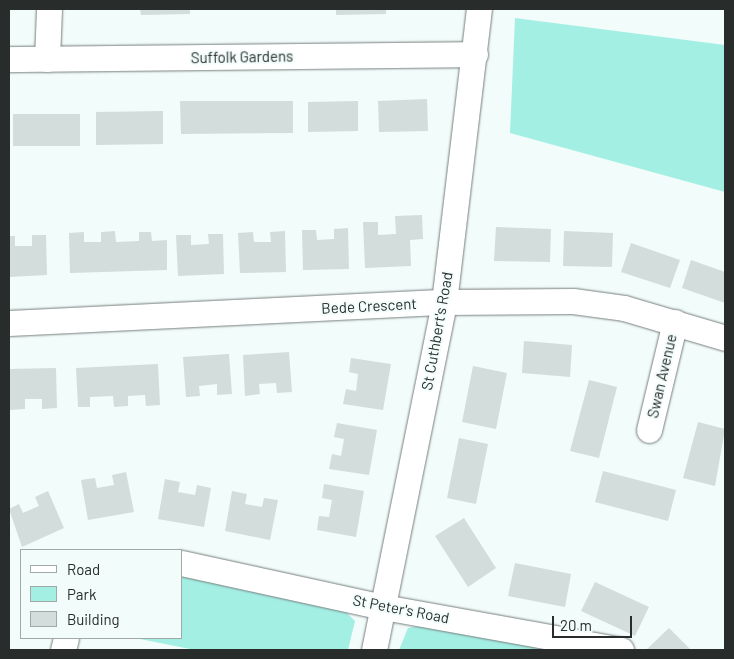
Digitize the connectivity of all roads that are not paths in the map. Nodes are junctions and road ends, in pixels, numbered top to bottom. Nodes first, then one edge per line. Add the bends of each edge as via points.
1 (49, 9) edge
2 (479, 9) edge
3 (475, 54) junction
4 (9, 59) edge
5 (47, 59) junction
6 (444, 302) junction
7 (675, 322) junction
8 (9, 323) edge
9 (725, 338) edge
10 (649, 430) dead end
11 (182, 563) edge
12 (383, 607) junction
13 (374, 650) edge
14 (621, 650) edge

1 - 5 street
2 - 3 street, St Cuthbert's Road
3 - 5 street, Suffolk Gardens
3 - 6 street, St Cuthbert's Road
4 - 5 street, Suffolk Gardens
6 - 7 street, Bede Crescent via 573,301
6 - 8 street, Bede Crescent
6 - 12 street, St Cuthbert's Road
7 - 9 street, Bede Crescent
7 - 10 street, Swan Avenue
11 - 12 street, St Peter's Road
12 - 13 street, St Cuthbert's Road
12 - 14 street, St Peter's Road

